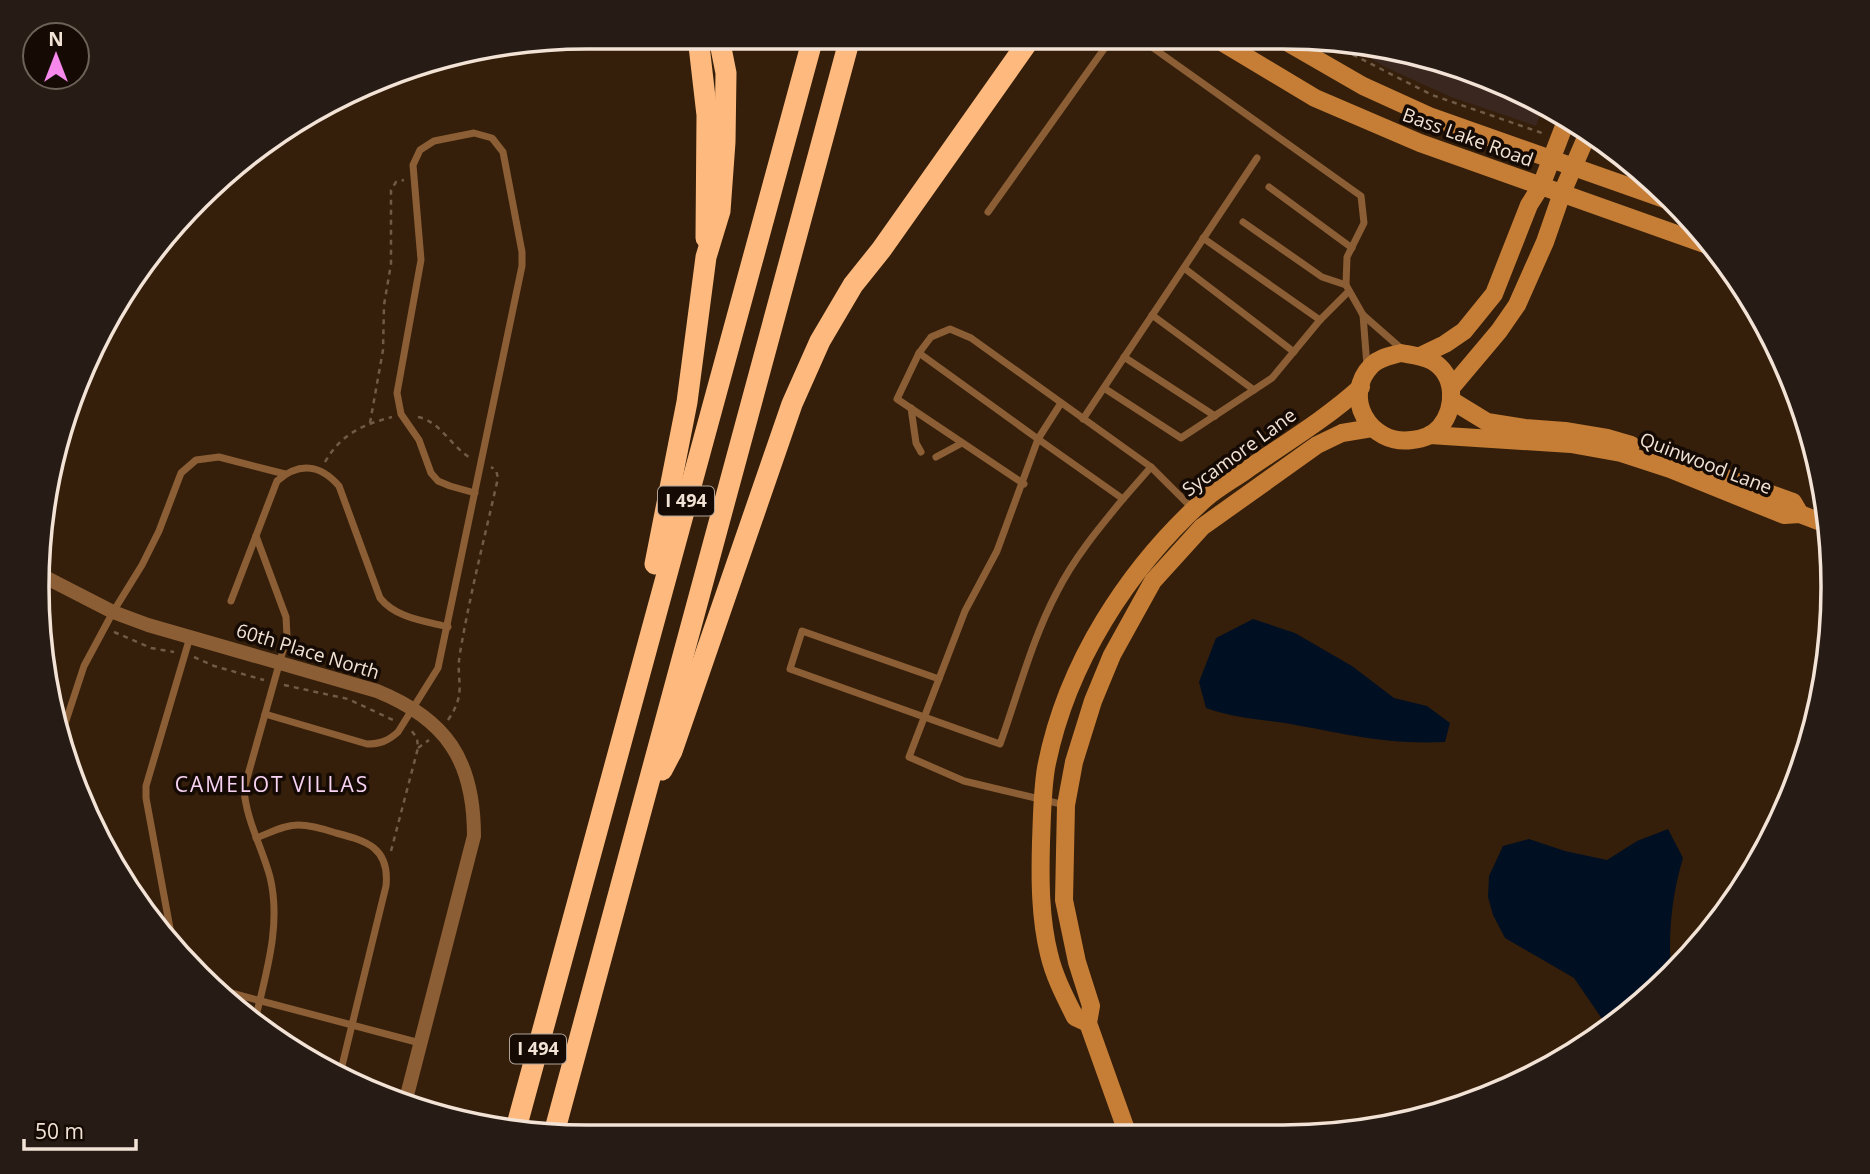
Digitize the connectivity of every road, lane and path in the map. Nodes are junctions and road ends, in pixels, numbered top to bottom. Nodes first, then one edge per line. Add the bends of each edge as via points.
1 (699, 49) edge
2 (721, 49) edge
3 (810, 49) edge
4 (847, 49) edge
5 (1023, 49) edge
6 (1106, 49) edge
7 (1155, 49) edge
8 (1233, 49) edge
9 (1300, 49) edge
10 (1351, 54) edge
11 (1563, 128) edge
12 (1537, 131) dead end
13 (1584, 142) edge
14 (1257, 158) dead end
15 (1551, 160) junction
16 (1573, 168) junction
17 (413, 179) junction
18 (1541, 186) junction
19 (1269, 187) dead end
20 (1562, 193) junction
21 (1649, 194) edge
22 (988, 212) dead end
23 (1243, 222) dead end
24 (1203, 238) junction
25 (1694, 240) edge
26 (1352, 248) junction
27 (706, 257) junction
28 (1184, 268) junction
29 (1348, 288) junction
30 (1152, 315) junction
31 (1363, 315) junction
32 (1320, 320) junction
33 (1294, 352) junction
34 (919, 353) junction
35 (1413, 355) junction
36 (1124, 357) junction
37 (1364, 379) junction
38 (1104, 388) junction
39 (1254, 390) junction
40 (1451, 394) junction
41 (1062, 403) junction
42 (911, 408) junction
43 (401, 414) junction
44 (1215, 416) junction
45 (1083, 419) junction
46 (370, 423) junction
47 (1372, 428) junction
48 (1430, 435) junction
49 (1038, 439) junction
50 (962, 443) junction
51 (1628, 449) junction
52 (921, 452) dead end
53 (936, 457) dead end
54 (1152, 467) junction
55 (320, 471) junction
56 (285, 474) junction
57 (1024, 484) junction
58 (475, 493) junction
59 (1122, 499) junction
60 (1194, 510) junction
61 (1816, 520) edge
62 (1206, 524) junction
63 (256, 536) junction
64 (49, 578) edge
65 (231, 601) dead end
66 (113, 612) junction
67 (105, 627) junction
68 (447, 627) junction
69 (190, 636) junction
70 (185, 654) junction
71 (279, 662) junction
72 (939, 679) junction
73 (414, 708) junction
74 (265, 714) junction
75 (925, 717) junction
76 (66, 721) edge
77 (607, 791) junction
78 (1042, 800) junction
79 (1066, 805) junction
80 (640, 813) junction
81 (256, 838) junction
82 (171, 928) edge
83 (236, 994) edge
84 (260, 1001) junction
85 (257, 1012) edge
86 (1088, 1023) junction
87 (352, 1026) junction
88 (421, 1043) junction
89 (342, 1066) edge
90 (407, 1094) edge
91 (518, 1120) edge
92 (556, 1124) edge
93 (1124, 1125) edge

1 - 27 highway via 707,115
2 - 27 highway via 726,73 720,211
3 - 77 highway, I 494
4 - 80 highway, I 494
5 - 80 highway via 853,285 820,341 792,404 672,751
6 - 22 lane
7 - 26 lane via 1361,196 1364,223
8 - 18 street, Bass Lake Road via 1344,111
9 - 15 street, Bass Lake Road via 1363,86 1429,116
10 - 12 path via 1432,95
11 - 15 street
13 - 16 street
14 - 24 lane
15 - 16 street, Bass Lake Road
15 - 18 street
16 - 20 street
16 - 21 street, Bass Lake Road
17 - 43 lane via 421,260 397,382
17 - 46 path via 396,182 391,190 391,264
17 - 58 lane via 415,157 434,141 482,134 503,152 522,265
18 - 20 street, Bass Lake Road
18 - 35 street via 1482,312 1446,344
19 - 26 lane
20 - 25 street, Bass Lake Road
20 - 40 street via 1517,305
23 - 29 lane via 1322,277
24 - 28 lane
24 - 32 lane
26 - 29 lane via 1347,257
27 - 77 highway via 687,402
28 - 30 lane
28 - 33 lane
29 - 31 lane
29 - 32 lane
30 - 36 lane
30 - 39 lane
31 - 35 lane
31 - 37 lane
32 - 33 lane
33 - 39 lane via 1272,378
34 - 41 lane via 930,337 950,329 971,338
34 - 42 lane via 897,399
34 - 49 lane
35 - 37 street via 1384,357
35 - 40 street via 1439,366 1448,378
36 - 38 lane
36 - 44 lane
37 - 47 street via 1361,410
37 - 60 street, Sycamore Lane via 1340,406
38 - 44 lane via 1181,438
38 - 45 lane
39 - 44 lane
40 - 48 street via 1446,420
40 - 51 street, Quinwood Lane via 1487,422 1608,438
41 - 45 lane
41 - 49 lane
42 - 50 lane
42 - 52 lane
43 - 46 path
43 - 58 lane via 438,481
45 - 54 lane
46 - 55 path via 342,440
47 - 48 street via 1392,440
47 - 62 street, Sycamore Lane via 1342,433 1317,444
48 - 51 street, Quinwood Lane
49 - 57 lane
49 - 59 lane
50 - 53 lane
50 - 57 lane
51 - 61 street, Quinwood Lane via 1784,515 1800,514
54 - 59 lane
54 - 60 lane
55 - 56 lane via 299,468
55 - 68 lane via 339,486 387,607
56 - 63 lane via 277,481
56 - 66 lane via 219,457 189,465 175,485 142,565
57 - 72 lane
58 - 68 lane
59 - 75 lane via 1056,592 1000,744
60 - 62 lane
60 - 78 street, Sycamore Lane via 1121,592 1090,643 1068,694 1046,766
62 - 79 street, Sycamore Lane via 1153,581 1112,655 1085,725
63 - 65 lane
63 - 71 lane via 286,617 287,636
64 - 66 street, 60th Place North
66 - 67 lane
66 - 69 street, 60th Place North
67 - 70 path via 151,648
67 - 76 lane via 84,666
68 - 73 lane via 438,668
69 - 70 lane
69 - 71 street, 60th Place North
70 - 82 lane via 146,786
71 - 73 street, 60th Place North via 377,691
71 - 74 lane
72 - 75 lane
72 - 75 lane via 802,631 790,669
73 - 74 lane via 398,733 378,744
73 - 88 street, 60th Place North via 454,748 470,783 474,809 472,851
74 - 81 lane via 244,789
75 - 78 lane via 909,757 964,781
77 - 91 highway, I 494
78 - 79 lane
78 - 86 street, Sycamore Lane via 1041,891 1049,953 1076,1017
79 - 86 street, Sycamore Lane via 1064,900 1091,1006
80 - 92 highway, I 494
81 - 84 lane via 269,875 275,918
81 - 87 lane via 284,827 311,826 370,844 384,862 386,886
83 - 84 lane
84 - 85 lane
84 - 87 lane
86 - 93 street, Sycamore Lane
87 - 88 lane
87 - 89 lane
88 - 90 street, 60th Place North

